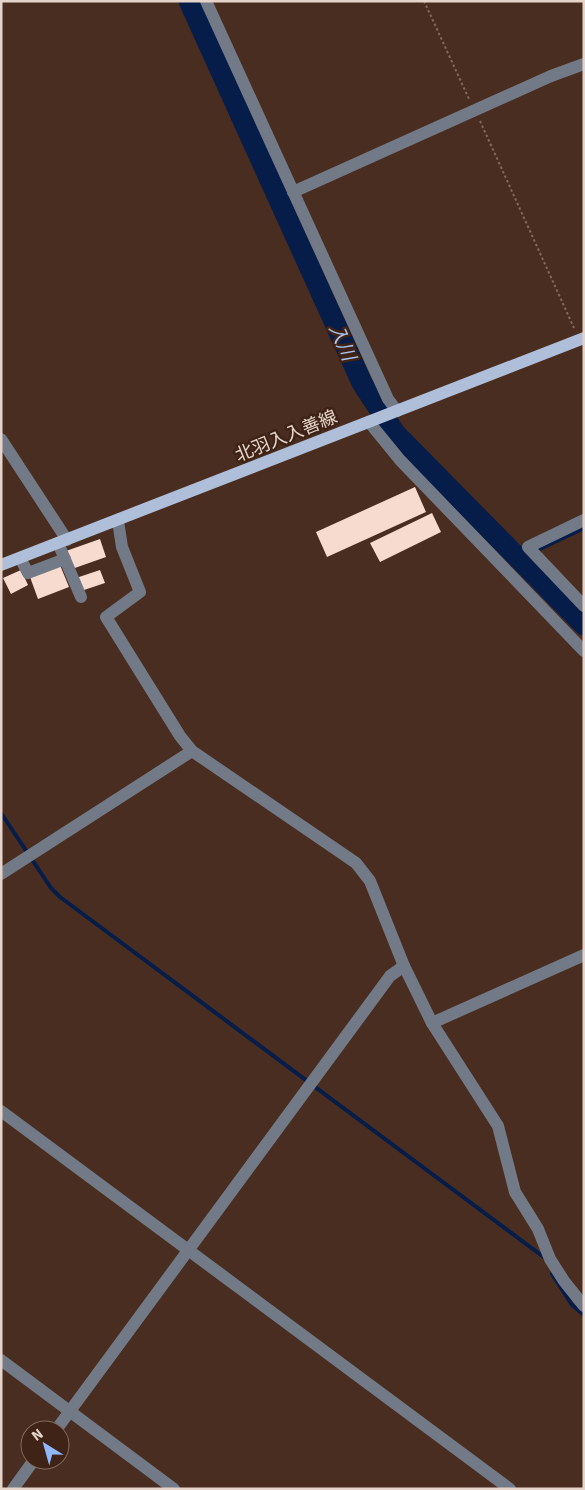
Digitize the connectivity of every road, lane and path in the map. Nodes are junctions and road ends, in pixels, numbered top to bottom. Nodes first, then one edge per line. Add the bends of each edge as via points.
1 (206, 1) edge
2 (424, 1) edge
3 (584, 64) edge
4 (474, 110) junction
5 (293, 192) junction
6 (582, 339) edge
7 (395, 412) junction
8 (371, 421) junction
9 (1, 439) edge
10 (584, 520) edge
11 (118, 521) junction
12 (62, 541) junction
13 (20, 558) junction
14 (64, 559) junction
15 (1, 565) edge
16 (80, 598) dead end
17 (584, 606) edge
18 (584, 651) edge
19 (192, 751) junction
20 (1, 874) edge
21 (584, 955) edge
22 (404, 966) junction
23 (432, 1023) junction
24 (1, 1111) edge
25 (190, 1250) junction
26 (584, 1306) edge
27 (1, 1360) edge
28 (70, 1411) junction
29 (63, 1420) edge
30 (26, 1470) edge
31 (12, 1489) edge
32 (174, 1489) edge
33 (510, 1489) edge

1 - 5 street
2 - 4 path
3 - 4 street
4 - 5 street
4 - 6 path
5 - 7 street
6 - 7 main road, 北羽入入善線
7 - 8 main road, 北羽入入善線
8 - 11 main road, 北羽入入善線
8 - 18 street via 400,460
9 - 12 street
10 - 17 street via 528,547
11 - 12 main road, 北羽入入善線
11 - 19 street via 122,547 140,592 106,617
12 - 13 main road, 北羽入入善線
12 - 14 street
13 - 14 street via 28,573
13 - 15 main road, 北羽入入善線
14 - 16 street
19 - 20 street
19 - 22 street via 356,863 370,881
21 - 23 street
22 - 23 street
22 - 25 street via 390,976
23 - 26 street via 498,1126 515,1192 538,1230 550,1259
24 - 25 street
25 - 28 street
25 - 33 street
27 - 28 street
28 - 29 street
28 - 32 street
30 - 31 street

